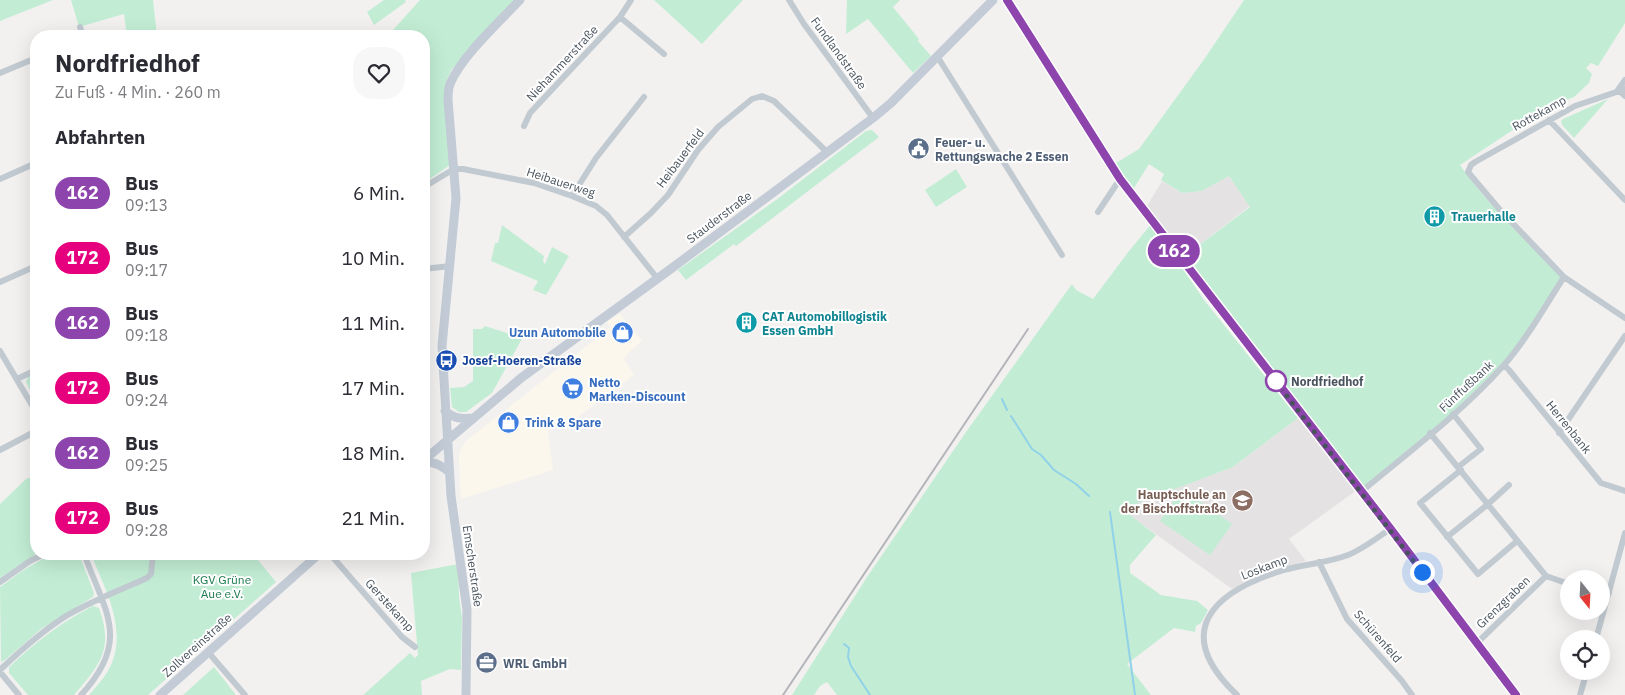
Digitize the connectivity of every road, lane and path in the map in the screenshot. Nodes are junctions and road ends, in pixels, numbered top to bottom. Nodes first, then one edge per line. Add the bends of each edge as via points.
1 (520, 0) edge
2 (631, 0) edge
3 (789, 0) edge
4 (993, 0) edge
5 (1007, 0) edge
6 (620, 17) junction
7 (80, 27) dead end
8 (81, 30) edge
9 (664, 54) dead end
10 (937, 56) junction
11 (30, 60) edge
12 (0, 73) edge
13 (1625, 80) edge
14 (1621, 89) edge
15 (1625, 96) edge
16 (644, 97) dead end
17 (873, 118) junction
18 (1549, 120) junction
19 (524, 126) dead end
20 (827, 152) junction
21 (30, 166) edge
22 (454, 169) junction
23 (0, 179) edge
24 (1120, 179) junction
25 (430, 183) edge
26 (572, 196) junction
27 (1625, 200) edge
28 (1098, 212) dead end
29 (624, 237) junction
30 (1062, 254) dead end
31 (450, 266) junction
32 (430, 268) edge
33 (30, 269) edge
34 (1564, 277) junction
35 (657, 278) junction
36 (0, 282) edge
37 (1625, 318) edge
38 (1625, 336) edge
39 (0, 351) edge
40 (1504, 365) junction
41 (30, 373) edge
42 (17, 379) junction
43 (30, 402) edge
44 (445, 411) junction
45 (1453, 414) junction
46 (473, 418) junction
47 (1430, 433) junction
48 (1559, 433) junction
49 (30, 434) edge
50 (447, 440) junction
51 (0, 450) edge
52 (430, 456) edge
53 (430, 462) edge
54 (1459, 468) junction
55 (449, 472) junction
56 (1509, 484) dead end
57 (1625, 491) edge
58 (1361, 492) junction
59 (1487, 505) junction
60 (1390, 528) junction
61 (1625, 533) edge
62 (1447, 537) junction
63 (1517, 541) junction
64 (32, 560) edge
65 (86, 560) edge
66 (152, 560) edge
67 (308, 560) edge
68 (335, 560) edge
69 (1319, 562) junction
70 (1546, 576) junction
71 (1560, 581) edge
72 (0, 582) edge
73 (1610, 589) edge
74 (101, 598) junction
75 (1476, 644) junction
76 (415, 647) dead end
77 (208, 652) junction
78 (0, 671) edge
79 (1584, 680) edge
80 (19, 695) edge
81 (81, 695) edge
82 (160, 695) edge
83 (245, 695) edge
84 (466, 695) edge
85 (1237, 695) edge
86 (1412, 695) edge
87 (1516, 695) edge
88 (1580, 695) edge

1 - 22 main road via 466,58 449,86
2 - 6 street, Niehammerstraße
3 - 17 street, Fundlandstraße
4 - 10 main road, Stauderstraße
5 - 24 street
6 - 9 street
6 - 19 street, Niehammerstraße via 530,113
7 - 8 street
10 - 17 main road, Stauderstraße
10 - 30 street
11 - 12 street
13 - 14 street
14 - 15 street
14 - 18 street, Rottekamp via 1575,106
16 - 26 street via 596,158
17 - 20 main road, Stauderstraße
18 - 27 street
18 - 34 street, Rottekamp via 1475,162 1468,172 1479,188
20 - 29 street, Heibauerfeld via 774,101 762,96 752,99 718,127 668,195
20 - 35 main road, Stauderstraße
21 - 23 street
22 - 25 street
22 - 26 street, Heibauerweg via 534,183
22 - 31 main road via 456,198
24 - 28 street
24 - 58 street
26 - 29 street, Heibauerweg via 601,209
29 - 35 street, Heibauerweg
31 - 32 street
31 - 44 main road via 442,346
33 - 36 street
34 - 37 street
34 - 40 street, Fünffußbank
35 - 46 main road, Stauderstraße via 528,372
38 - 48 street
39 - 42 street
40 - 45 street, Fünffußbank
40 - 48 street, Herrenbank
41 - 42 street
42 - 43 street
44 - 46 main road via 460,419
44 - 50 main road
45 - 47 street, Fünffußbank
45 - 54 street via 1481,449
46 - 50 main road, Stauderstraße
47 - 54 street
47 - 58 street, Fünffußbank
48 - 57 street, Herrenbank via 1601,483
49 - 51 street
50 - 52 main road
50 - 55 main road, Emscherstraße
53 - 55 main road
54 - 59 street
54 - 62 street via 1420,503
55 - 84 main road, Emscherstraße via 467,610
56 - 59 street
58 - 60 street
59 - 62 street
59 - 63 street
60 - 69 street, Loskamp via 1355,552
60 - 75 street
61 - 73 street
62 - 63 street via 1478,574
63 - 70 street
64 - 72 street
65 - 74 street
66 - 74 street via 151,574 147,578
67 - 77 main road, Zollvereinstraße
68 - 76 street, Gerstekamp via 402,637
69 - 85 street, Loskamp via 1256,580 1231,594 1214,610 1204,630 1205,649 1215,671
69 - 86 street, Schürenfeld via 1347,619
70 - 71 street
70 - 75 street, Grenzgraben
74 - 78 street via 41,634
74 - 81 street via 111,631 109,652 93,682
75 - 87 street
77 - 82 main road, Zollvereinstraße
77 - 83 street
78 - 80 street
79 - 88 street

